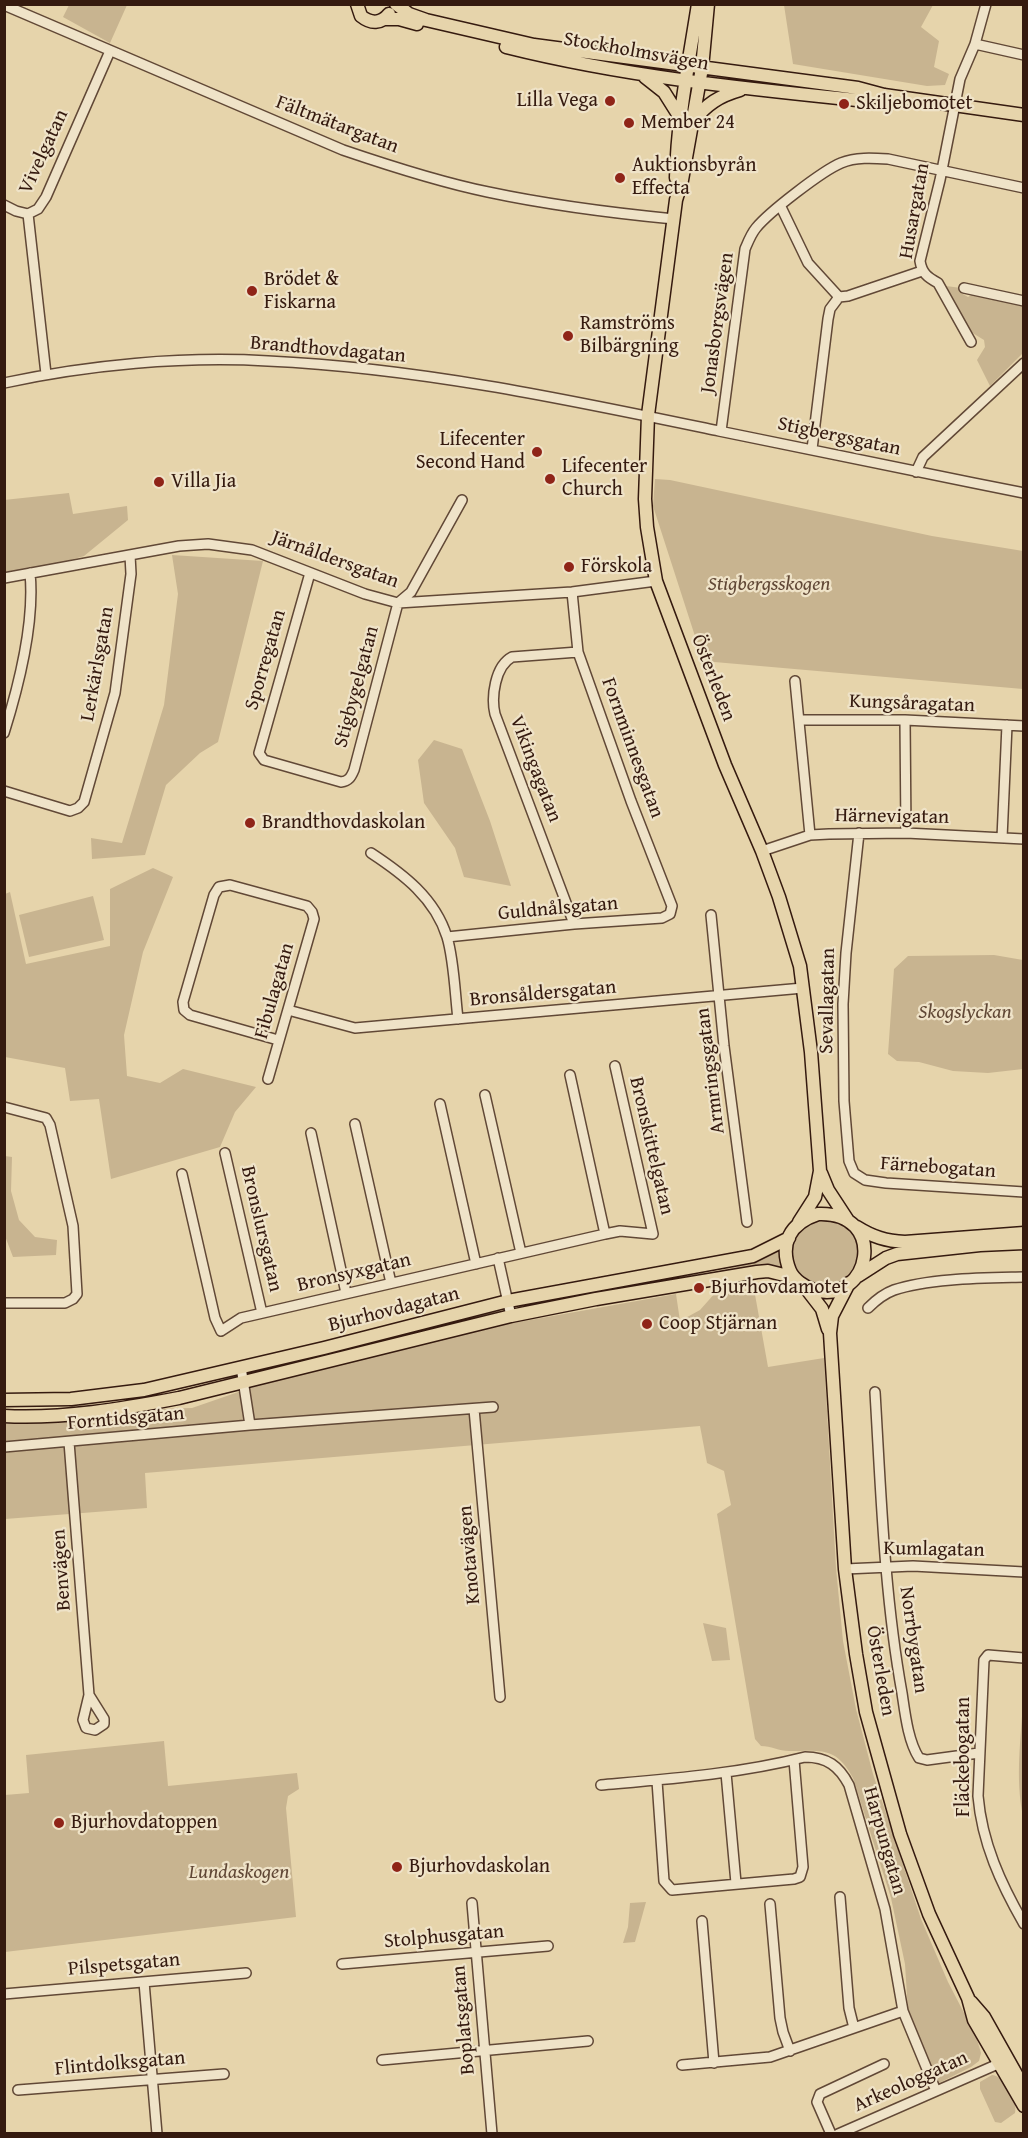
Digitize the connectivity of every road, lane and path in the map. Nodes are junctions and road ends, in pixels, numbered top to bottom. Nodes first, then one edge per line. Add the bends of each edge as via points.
1 (4, 4) edge
2 (394, 4) edge
3 (698, 4) edge
4 (708, 4) edge
5 (986, 4) edge
6 (356, 6) edge
7 (384, 19) junction
8 (975, 44) junction
9 (110, 51) junction
10 (1023, 55) edge
11 (687, 66) junction
12 (702, 68) junction
13 (641, 75) junction
14 (685, 81) junction
15 (699, 83) junction
16 (743, 88) junction
17 (884, 95) junction
18 (953, 106) junction
19 (1023, 115) edge
20 (686, 120) junction
21 (940, 170) junction
22 (1023, 188) edge
23 (4, 205) edge
24 (781, 207) junction
25 (28, 214) junction
26 (674, 219) junction
27 (922, 271) junction
28 (964, 288) dead end
29 (839, 297) junction
30 (1023, 301) edge
31 (971, 342) dead end
32 (1023, 363) edge
33 (46, 374) junction
34 (4, 383) edge
35 (648, 415) junction
36 (721, 431) junction
37 (812, 449) junction
38 (916, 472) junction
39 (1023, 494) edge
40 (462, 500) dead end
41 (130, 555) junction
42 (30, 573) junction
43 (310, 573) junction
44 (4, 578) edge
45 (656, 581) junction
46 (572, 591) junction
47 (398, 603) junction
48 (578, 652) junction
49 (795, 681) dead end
50 (800, 720) junction
51 (905, 720) junction
52 (1007, 725) junction
53 (1023, 726) edge
54 (4, 733) edge
55 (350, 779) joint
56 (4, 791) edge
57 (859, 833) junction
58 (906, 833) junction
59 (810, 835) junction
60 (1002, 838) junction
61 (1023, 839) edge
62 (762, 851) junction
63 (371, 853) dead end
64 (670, 913) joint
65 (711, 915) dead end
66 (574, 924) junction
67 (447, 937) junction
68 (803, 988) junction
69 (720, 997) junction
70 (288, 1010) junction
71 (458, 1019) junction
72 (279, 1040) junction
73 (615, 1066) dead end
74 (570, 1075) dead end
75 (268, 1079) dead end
76 (485, 1095) dead end
77 (440, 1104) dead end
78 (4, 1107) edge
79 (355, 1124) dead end
80 (311, 1133) dead end
81 (225, 1153) dead end
82 (853, 1170) joint
83 (820, 1171) junction
84 (182, 1174) dead end
85 (1023, 1192) edge
86 (747, 1222) dead end
87 (799, 1222) junction
88 (851, 1222) junction
89 (1023, 1233) edge
90 (605, 1234) junction
91 (653, 1234) joint
92 (789, 1238) junction
93 (1023, 1243) edge
94 (521, 1253) junction
95 (498, 1258) junction
96 (476, 1264) junction
97 (1023, 1277) edge
98 (853, 1280) junction
99 (797, 1281) junction
100 (391, 1283) junction
101 (594, 1285) junction
102 (346, 1293) junction
103 (596, 1299) junction
104 (508, 1301) junction
105 (4, 1303) edge
106 (868, 1308) dead end
107 (262, 1313) junction
108 (511, 1316) junction
109 (830, 1333) junction
110 (241, 1367) junction
111 (242, 1383) junction
112 (875, 1392) dead end
113 (4, 1400) edge
114 (493, 1407) dead end
115 (474, 1409) junction
116 (4, 1416) edge
117 (250, 1425) junction
118 (69, 1442) junction
119 (4, 1447) edge
120 (886, 1566) junction
121 (844, 1569) junction
122 (1023, 1572) edge
123 (1023, 1658) edge
124 (89, 1695) dead end
125 (500, 1697) dead end
126 (979, 1753) junction
127 (794, 1760) junction
128 (726, 1773) junction
129 (657, 1781) junction
130 (601, 1785) dead end
131 (736, 1883) junction
132 (840, 1897) dead end
133 (472, 1904) dead end
134 (770, 1904) dead end
135 (702, 1921) dead end
136 (1023, 1924) edge
137 (548, 1946) dead end
138 (476, 1953) junction
139 (342, 1964) dead end
140 (246, 1973) dead end
141 (144, 1982) junction
142 (4, 1994) edge
143 (903, 2011) junction
144 (854, 2028) junction
145 (588, 2041) dead end
146 (485, 2051) junction
147 (790, 2051) junction
148 (382, 2060) dead end
149 (1003, 2062) junction
150 (714, 2063) junction
151 (884, 2064) dead end
152 (682, 2065) dead end
153 (224, 2074) dead end
154 (152, 2079) junction
155 (1023, 2088) edge
156 (18, 2090) dead end
157 (936, 2091) junction
158 (1023, 2106) edge
159 (157, 2133) edge
160 (492, 2133) edge
161 (831, 2133) edge
162 (838, 2133) edge

1 - 9 street, Fältmätargatan
2 - 7 main road
2 - 11 main road, Stockholmsvägen via 426,20 534,45
3 - 11 main road, Österleden
4 - 12 main road, Österleden
5 - 8 street, Husargatan
6 - 7 main road, Stockholmsvägen via 361,16 371,22
7 - 13 main road, Stockholmsvägen via 399,19 532,53
8 - 10 street
8 - 18 street, Husargatan
9 - 25 street, Vivelgatan via 46,197
9 - 26 street, Fältmätargatan via 377,162 486,192
11 - 12 main road, Stockholmsvägen
11 - 14 main road, Österleden
12 - 15 main road, Österleden
12 - 17 main road, Stockholmsvägen via 858,88
13 - 14 main road, Stockholmsvägen
13 - 20 main road via 664,92
14 - 15 main road, Stockholmsvägen
14 - 20 main road, Österleden
15 - 16 main road, Stockholmsvägen
15 - 20 main road, Österleden
16 - 17 main road, Stockholmsvägen via 857,100
16 - 20 main road via 724,94
17 - 18 main road, Stockholmsvägen
18 - 19 main road, Stockholmsvägen
18 - 21 street, Husargatan
20 - 26 main road, Österleden via 682,180
21 - 22 street, Jonasborgsvägen
21 - 24 street, Jonasborgsvägen via 888,159 853,160 829,170
21 - 27 street, Husargatan via 920,261
23 - 25 street
24 - 29 street via 808,263
24 - 36 street, Jonasborgsvägen via 755,229 745,249
25 - 33 street, Vivelgatan
26 - 35 main road, Österleden
27 - 29 street
27 - 31 street, Husargatan via 938,283
28 - 30 street
29 - 37 street via 828,319
32 - 38 street via 923,458
33 - 34 street, Brandthovdagatan
33 - 35 street, Brandthovdagatan via 196,361 299,362 384,370
35 - 36 street, Stigbergsgatan
35 - 45 main road, Österleden via 645,499
36 - 37 street, Stigbergsgatan
37 - 38 street, Stigbergsgatan
38 - 39 street, Stigbergsgatan
40 - 47 street via 411,592
41 - 42 street, Järnåldersgatan
41 - 43 street, Järnåldersgatan via 188,545 230,546 252,550
41 - 56 street, Lerkärlsgatan via 131,574 115,693 84,802 70,811
42 - 44 street, Järnåldersgatan
42 - 54 street via 26,640 18,688
43 - 47 street, Järnåldersgatan
43 - 55 street, Sporregatan via 259,753 264,760 341,782
45 - 46 street, Järnåldersgatan
45 - 62 main road, Österleden via 725,765
46 - 47 street, Järnåldersgatan
46 - 48 street, Fornminnesgatan
47 - 55 street, Stigbygelgatan
48 - 64 street, Fornminnesgatan via 672,906
48 - 66 street, Vikingagatan via 506,660 493,698 495,714
49 - 50 street
50 - 51 street, Kungsåragatan
50 - 59 street
51 - 52 street, Kungsåragatan
51 - 58 street
52 - 53 street, Kungsåragatan
52 - 60 street
57 - 58 street, Härnevigatan
57 - 59 street, Härnevigatan
57 - 82 street, Sevallagatan via 843,1004 844,1101
58 - 60 street, Härnevigatan
59 - 62 street, Härnevigatan
60 - 61 street, Härnevigatan
62 - 68 main road, Österleden via 800,966
63 - 67 street via 419,890
64 - 66 street, Guldnålsgatan via 662,918
65 - 69 street, Armringsgatan
66 - 67 street, Guldnålsgatan
67 - 71 street
68 - 69 street, Bronsåldersgatan
68 - 83 main road, Österleden
69 - 71 street, Bronsåldersgatan
69 - 86 street, Armringsgatan
70 - 71 street, Bronsåldersgatan via 355,1028
70 - 72 street, Fibulagatan
70 - 72 street, Fibulagatan via 314,919 312,913 307,906 230,885 218,888 184,1008 190,1015
72 - 75 street, Fibulagatan
73 - 91 street, Bronskittelgatan
74 - 90 street
76 - 94 street
77 - 96 street
78 - 105 street via 46,1118 50,1125 73,1227 76,1294 65,1303
79 - 100 street
80 - 102 street
81 - 107 street, Bronslursgatan
82 - 85 street, Färnebogatan via 865,1180
83 - 87 main road, Österleden via 815,1197
83 - 88 main road, Österleden via 828,1190
84 - 107 street, Bronsyxgatan via 221,1331 241,1318
87 - 88 main road via 828,1214
87 - 92 main road
88 - 89 main road via 873,1237 890,1242
88 - 98 main road via 865,1247 865,1257
90 - 91 street, Bronsyxgatan
90 - 94 street, Bronsyxgatan
92 - 99 main road via 786,1260
92 - 101 main road, Bjurhovdagatan via 753,1256
93 - 98 main road via 897,1254
94 - 95 street, Bronsyxgatan
95 - 96 street, Bronsyxgatan
95 - 104 street
96 - 100 street, Bronsyxgatan
97 - 106 street via 910,1286 885,1294
98 - 99 main road via 831,1292 810,1289
98 - 109 main road, Österleden via 832,1316
99 - 103 main road, Bjurhovdagatan via 768,1271
99 - 109 main road, Österleden via 822,1309
100 - 102 street, Bronsyxgatan
101 - 103 main road
101 - 104 main road, Bjurhovdagatan
102 - 107 street, Bronsyxgatan
103 - 108 main road, Bjurhovdagatan
104 - 108 street
104 - 110 main road, Bjurhovdagatan
108 - 111 main road, Bjurhovdagatan
109 - 121 main road, Österleden
110 - 111 street
110 - 113 main road, Bjurhovdagatan via 144,1390
111 - 116 main road, Bjurhovdagatan via 138,1406
111 - 117 street
112 - 120 street, Norrbygatan
114 - 115 street, Forntidsgatan
115 - 117 street, Forntidsgatan
115 - 125 street, Knotavägen
117 - 118 street, Forntidsgatan
118 - 119 street, Forntidsgatan
118 - 124 street, Benvägen
120 - 121 street, Kumlagatan
120 - 122 street, Kumlagatan
120 - 126 street, Norrbygatan via 893,1646 915,1752 927,1760
121 - 149 main road, Österleden via 866,1712 900,1834 928,1914 968,1998 984,2016
123 - 126 street, Fläckebogatan via 988,1655 984,1660
126 - 136 street, Fläckebogatan via 978,1796 983,1830 1001,1882
127 - 128 street, Harpungatan
127 - 131 street via 804,1867 800,1877
127 - 143 street, Harpungatan via 817,1757 829,1761 849,1785 885,1909
128 - 129 street, Harpungatan
128 - 131 street
129 - 130 street, Harpungatan
129 - 131 street via 667,1885 672,1890
132 - 144 street
133 - 138 street, Boplatsgatan
134 - 147 street via 780,2018
135 - 150 street
137 - 138 street, Stolphusgatan
138 - 139 street, Stolphusgatan
138 - 146 street, Boplatsgatan
140 - 141 street, Pilspetsgatan
141 - 142 street, Pilspetsgatan
141 - 154 street
143 - 144 street
143 - 157 street, Harpungatan
144 - 147 street
145 - 146 street
146 - 148 street
146 - 160 street, Boplatsgatan
147 - 150 street
149 - 155 main road, Österleden
149 - 157 street, Arkeologgatan
149 - 158 main road, Österleden
150 - 152 street
151 - 161 street via 817,2097
153 - 154 street, Flintdolksgatan
154 - 156 street, Flintdolksgatan
154 - 159 street
157 - 162 street, Arkeologgatan

